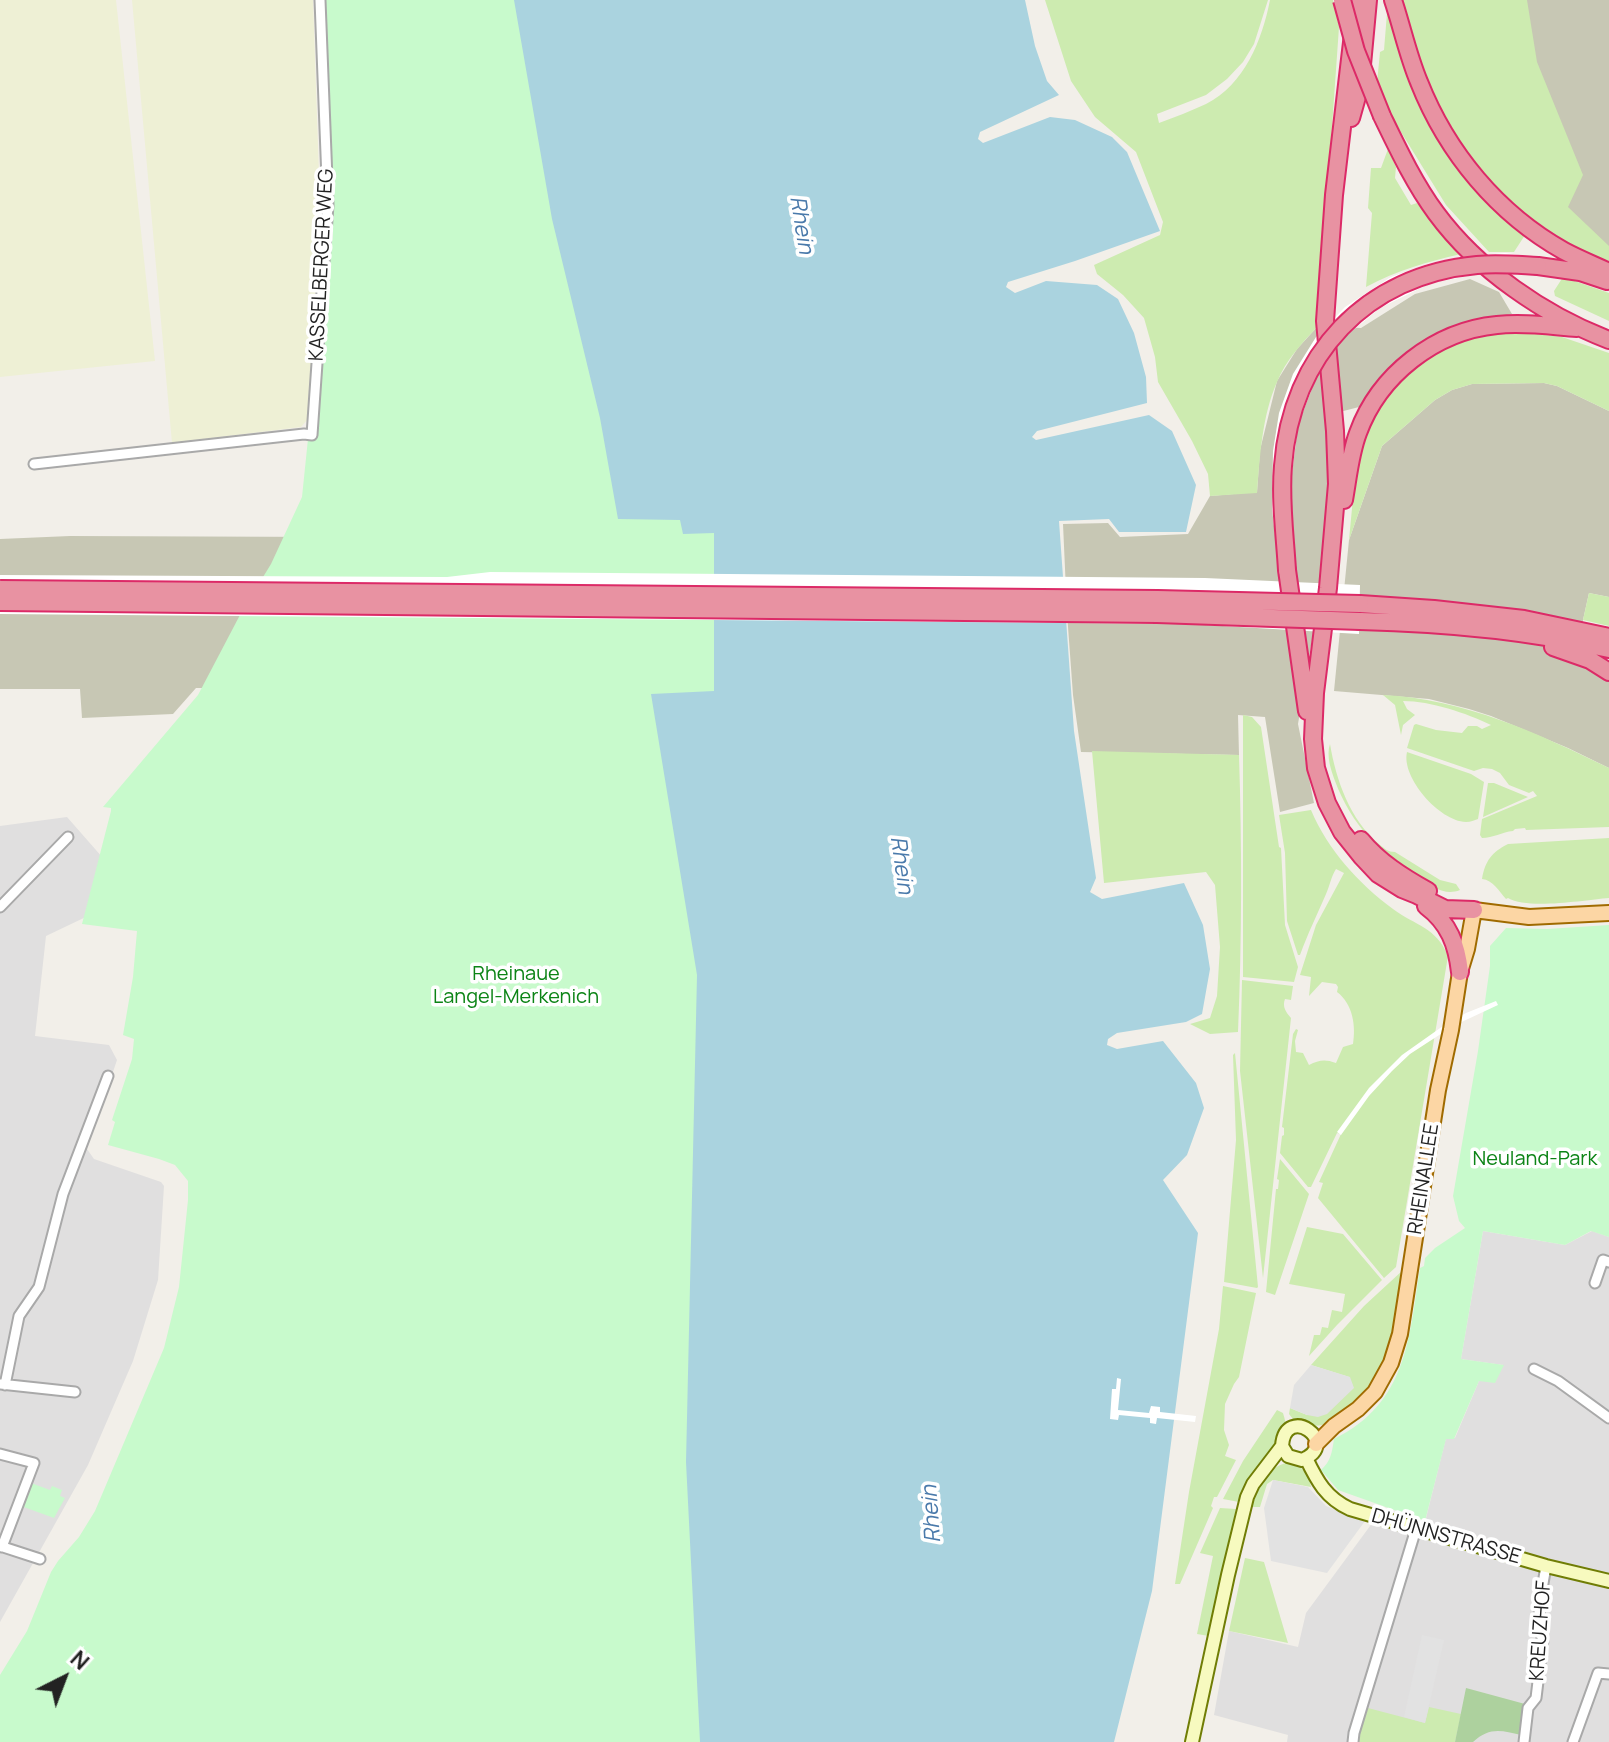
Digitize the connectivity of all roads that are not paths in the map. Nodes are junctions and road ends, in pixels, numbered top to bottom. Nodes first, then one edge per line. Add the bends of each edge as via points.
1 (320, 0) edge
2 (1342, 0) edge
3 (1357, 0) edge
4 (1368, 0) edge
5 (1393, 0) edge
6 (1609, 272) edge
7 (1609, 281) edge
8 (1577, 328) junction
9 (1609, 340) edge
10 (34, 464) dead end
11 (1342, 509) junction
12 (0, 589) edge
13 (0, 602) edge
14 (1360, 613) junction
15 (1494, 629) junction
16 (1609, 637) edge
17 (1609, 649) edge
18 (1609, 672) edge
19 (1314, 754) junction
20 (68, 837) dead end
21 (1402, 889) junction
22 (0, 907) edge
23 (1474, 910) junction
24 (1609, 913) edge
25 (1460, 972) junction
26 (108, 1076) dead end
27 (1609, 1262) edge
28 (1595, 1283) dead end
29 (1534, 1369) dead end
30 (2, 1384) edge
31 (75, 1392) dead end
32 (1609, 1418) edge
33 (1313, 1438) junction
34 (1285, 1451) junction
35 (0, 1454) edge
36 (1306, 1458) junction
37 (1416, 1529) junction
38 (1, 1547) edge
39 (40, 1559) dead end
40 (1546, 1566) junction
41 (1609, 1581) edge
42 (1609, 1674) edge
43 (1192, 1742) edge
44 (1353, 1742) edge
45 (1524, 1742) edge
46 (1573, 1742) edge

1 - 10 street, KASSELBERGER WEG via 328,205 312,435
2 - 8 highway, bridge via 1382,116 1437,215 1505,282
3 - 19 highway via 1325,321 1337,484 1315,693
4 - 11 highway via 1360,86 1342,166 1331,311 1345,455
5 - 6 highway via 1418,81 1458,156 1518,219 1568,253
7 - 19 highway, bridge via 1580,272 1506,264 1457,267 1418,277 1367,304 1316,358 1299,391 1283,466 1287,570
8 - 9 highway
8 - 11 highway via 1474,328 1403,366 1377,395 1357,435
11 - 23 highway via 1320,697 1320,754 1326,774 1346,819 1374,854 1415,884
12 - 14 highway, bridge via 1158,599
13 - 14 highway, bridge
14 - 15 highway
14 - 16 highway via 1434,609 1524,619
15 - 17 highway
15 - 18 highway via 1571,652
19 - 21 highway via 1324,794 1342,832 1383,879
20 - 22 street
21 - 23 highway via 1445,909
21 - 25 highway via 1446,926
23 - 24 main road via 1529,917
23 - 25 main road, RHEINALLEE
25 - 33 main road, RHEINALLEE via 1391,1363 1358,1409
26 - 30 street via 63,1194 39,1287 19,1316
27 - 28 street via 1603,1260
29 - 32 street
30 - 31 street
33 - 34 main road, RHEINALLEE via 1304,1427 1291,1428 1284,1435
33 - 36 main road via 1315,1450
34 - 36 main road via 1297,1460
34 - 43 main road, RHEINALLEE via 1253,1484 1244,1507
35 - 38 street via 34,1463
36 - 37 main road, DHÜNNSTRASSE via 1325,1493 1342,1505
37 - 40 main road, DHÜNNSTRASSE
37 - 44 street
38 - 39 street
40 - 41 main road, DHÜNNSTRASSE
40 - 45 street, KREUZHOF via 1536,1698 1528,1708
42 - 46 street via 1598,1673

